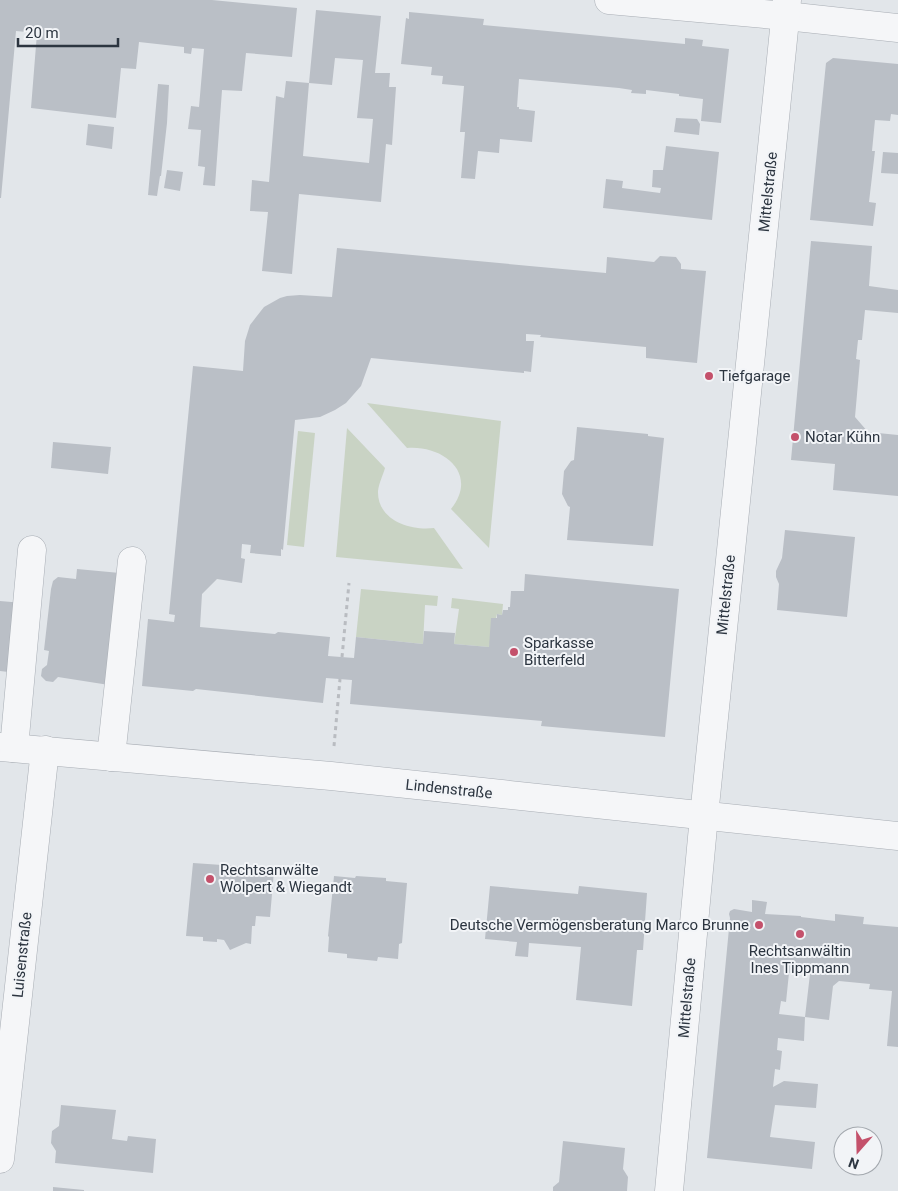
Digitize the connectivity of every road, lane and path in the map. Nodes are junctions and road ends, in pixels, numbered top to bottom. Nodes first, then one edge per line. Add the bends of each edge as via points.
1 (609, 0) edge
2 (787, 8) edge
3 (898, 28) edge
4 (32, 550) dead end
5 (132, 561) dead end
6 (349, 584) dead end
7 (342, 657) dead end
8 (340, 679) dead end
9 (7, 747) edge
10 (45, 750) junction
11 (111, 757) junction
12 (331, 776) junction
13 (704, 816) junction
14 (898, 836) edge
15 (0, 1159) edge
16 (669, 1191) edge

1 - 2 street
2 - 3 street
2 - 13 street, Mittelstraße
4 - 9 street
5 - 11 street
6 - 7 path
8 - 12 path
9 - 10 street, Lindenstraße
10 - 11 street, Lindenstraße
10 - 15 street, Luisenstraße
11 - 12 street, Lindenstraße
12 - 13 street, Lindenstraße
13 - 14 street, Lindenstraße
13 - 16 street, Mittelstraße

